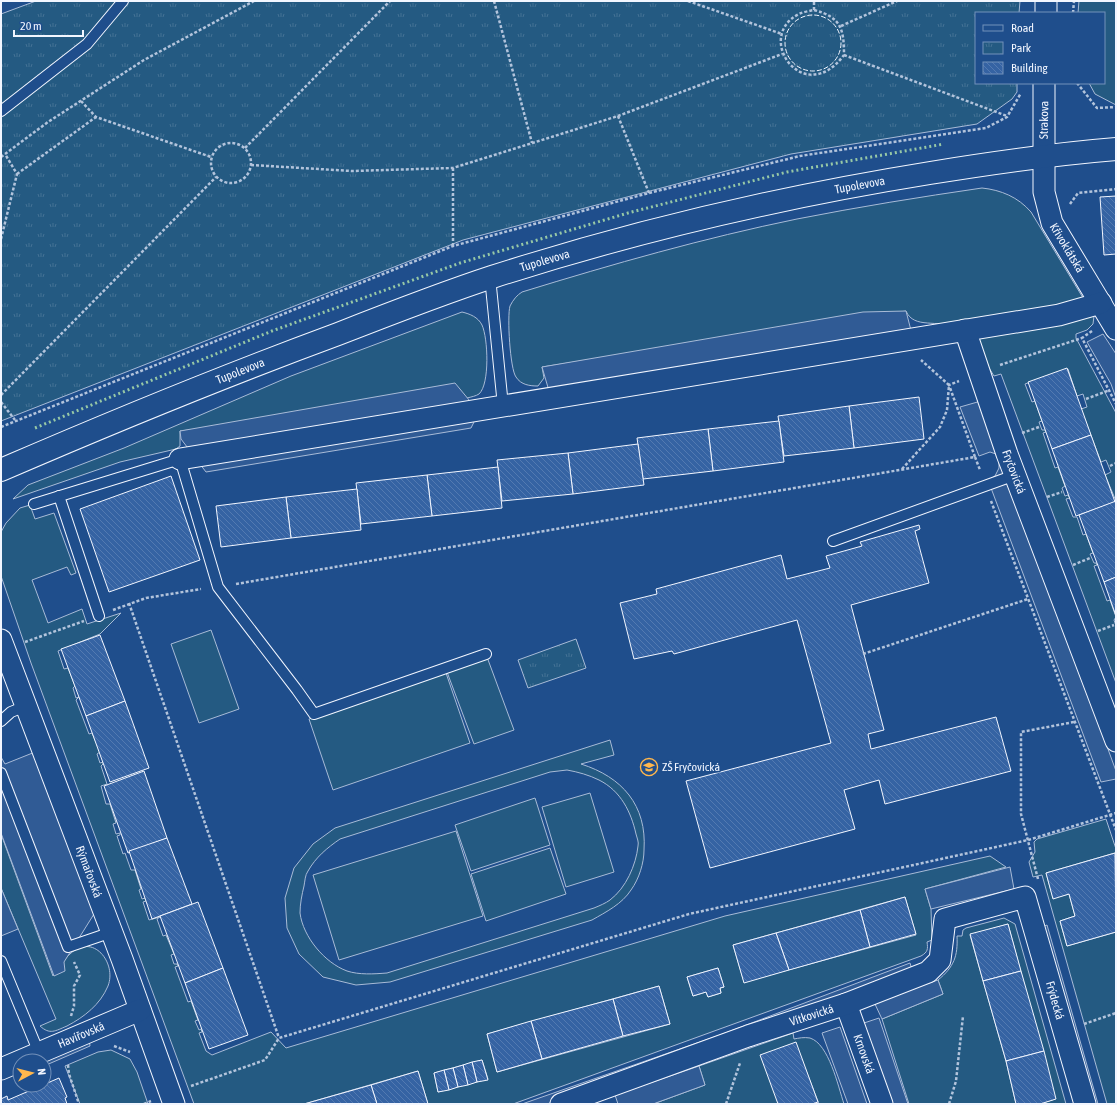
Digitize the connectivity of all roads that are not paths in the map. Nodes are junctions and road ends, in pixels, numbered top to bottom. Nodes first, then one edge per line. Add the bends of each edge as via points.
1 (123, 1) edge
2 (1046, 1) edge
3 (1046, 12) edge
4 (1044, 84) edge
5 (1, 111) edge
6 (1116, 149) edge
7 (1043, 157) junction
8 (490, 277) junction
9 (1109, 317) edge
10 (965, 330) junction
11 (503, 406) junction
12 (180, 459) junction
13 (1, 470) edge
14 (1015, 475) junction
15 (59, 496) junction
16 (34, 504) dead end
17 (833, 541) dead end
18 (99, 616) road end
19 (3, 646) edge
20 (486, 654) dead end
21 (26, 706) junction
22 (1, 721) edge
23 (1116, 741) edge
24 (1, 773) edge
25 (1033, 891) joint
26 (112, 932) junction
27 (1, 961) edge
28 (846, 1004) junction
29 (140, 1010) junction
30 (39, 1053) joint
31 (12, 1064) edge
32 (1, 1069) edge
33 (179, 1096) edge
34 (572, 1102) edge
35 (882, 1104) edge
36 (1085, 1104) edge

1 - 5 lane via 87,44
2 - 3 street
4 - 7 street, Strakova
6 - 7 main road, Tupolevova
7 - 8 main road, Tupolevova via 892,179 701,217
7 - 9 street, Křivoklátská via 1044,192 1052,223
8 - 11 lane
8 - 13 main road, Tupolevova via 272,358
9 - 10 street via 1059,314
10 - 11 street
10 - 14 street, Fryčovická
11 - 12 street
12 - 15 lane
12 - 20 lane via 218,587 314,714
14 - 17 lane
14 - 23 street, Fryčovická
15 - 16 lane
15 - 18 lane
19 - 21 street, Rýmařovská
21 - 22 lane via 11,712
21 - 26 street, Rýmařovská
24 - 26 lane via 68,947
25 - 28 street, Vítkovická via 945,919 940,960 928,972
25 - 36 street, Frýdecká
26 - 29 street, Rýmařovská
27 - 30 lane
28 - 34 street, Vítkovická via 748,1036
28 - 35 street, Krnovská
29 - 30 street, Havířovská
29 - 33 street, Rýmařovská
31 - 32 street, Havířovská

